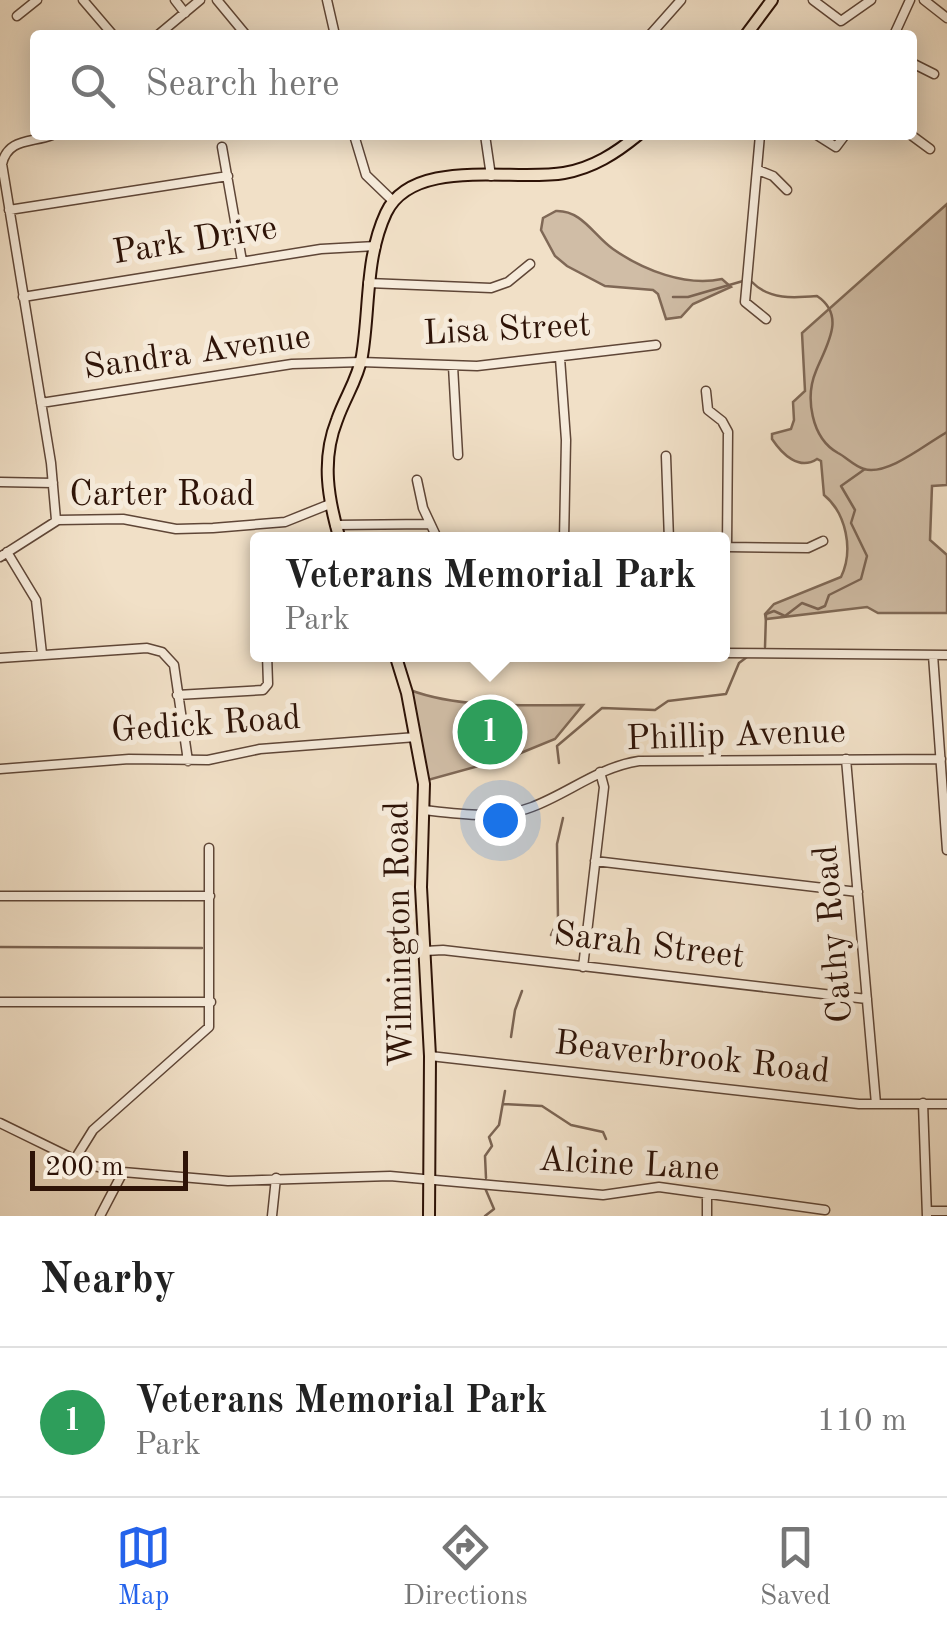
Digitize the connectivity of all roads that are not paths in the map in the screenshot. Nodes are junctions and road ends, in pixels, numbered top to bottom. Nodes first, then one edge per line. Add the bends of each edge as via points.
1 (36, 0) edge
2 (83, 0) edge
3 (175, 0) edge
4 (200, 0) edge
5 (217, 0) edge
6 (327, 0) edge
7 (681, 0) edge
8 (772, 0) edge
9 (813, 0) edge
10 (870, 0) edge
11 (910, 0) edge
12 (924, 0) edge
13 (185, 13) junction
14 (17, 16) dead end
15 (947, 18) edge
16 (109, 30) edge
17 (164, 30) edge
18 (242, 30) edge
19 (334, 30) edge
20 (654, 30) edge
21 (750, 30) edge
22 (896, 30) edge
23 (917, 66) edge
24 (934, 74) dead end
25 (917, 139) edge
26 (30, 140) edge
27 (355, 140) edge
28 (486, 140) edge
29 (630, 140) edge
30 (760, 140) edge
31 (222, 147) dead end
32 (930, 149) dead end
33 (758, 170) junction
34 (228, 176) junction
35 (490, 176) junction
36 (787, 190) dead end
37 (390, 206) junction
38 (9, 210) junction
39 (376, 246) junction
40 (242, 261) junction
41 (530, 264) dead end
42 (368, 283) junction
43 (23, 296) junction
44 (766, 319) dead end
45 (656, 345) dead end
46 (560, 358) junction
47 (360, 362) junction
48 (453, 366) junction
49 (706, 390) dead end
50 (41, 403) junction
51 (458, 455) dead end
52 (666, 456) dead end
53 (416, 480) dead end
54 (0, 482) edge
55 (54, 484) junction
56 (330, 504) junction
57 (56, 520) junction
58 (335, 524) junction
59 (430, 524) junction
60 (338, 532) edge
61 (434, 532) edge
62 (564, 532) edge
63 (669, 532) edge
64 (725, 532) edge
65 (823, 542) dead end
66 (730, 547) edge
67 (4, 555) edge
68 (730, 653) edge
69 (42, 654) junction
70 (934, 655) junction
71 (947, 655) edge
72 (0, 658) edge
73 (267, 662) edge
74 (397, 662) edge
75 (178, 695) junction
76 (416, 737) junction
77 (846, 759) junction
78 (941, 759) junction
79 (188, 761) junction
80 (0, 769) edge
81 (600, 772) junction
82 (424, 810) junction
83 (209, 848) dead end
84 (947, 850) edge
85 (596, 862) junction
86 (858, 892) junction
87 (0, 896) edge
88 (210, 896) junction
89 (424, 951) junction
90 (583, 967) junction
91 (867, 999) junction
92 (0, 1002) edge
93 (211, 1002) junction
94 (430, 1056) junction
95 (922, 1102) junction
96 (876, 1104) junction
97 (947, 1104) edge
98 (0, 1123) edge
99 (75, 1160) junction
100 (122, 1172) junction
101 (276, 1178) junction
102 (430, 1178) junction
103 (706, 1195) junction
104 (825, 1210) dead end
105 (947, 1211) edge
106 (927, 1213) edge
107 (100, 1216) edge
108 (272, 1216) edge
109 (430, 1216) edge
110 (707, 1216) edge

1 - 14 street
2 - 16 street
3 - 13 street
4 - 13 street
5 - 18 street
6 - 19 street
7 - 20 street
8 - 21 main road
9 - 10 street via 840,21
11 - 22 street
12 - 15 street
13 - 17 street
23 - 24 street
25 - 32 street
26 - 38 street via 4,154
27 - 37 street via 365,173
28 - 35 street
29 - 35 main road via 573,172
30 - 33 street
31 - 34 street
33 - 36 street
33 - 44 street via 745,302
34 - 38 street
34 - 40 street
35 - 37 main road via 428,179
37 - 39 main road
38 - 43 street
39 - 40 street, Park Drive
39 - 42 main road
40 - 43 street, Park Drive
41 - 42 street via 502,286 488,288
42 - 47 main road
43 - 50 street
45 - 46 street, Lisa Street
46 - 48 street, Lisa Street
46 - 62 street
47 - 48 street, Lisa Street
47 - 50 street, Sandra Avenue via 273,366
47 - 56 main road via 330,442
48 - 51 street
49 - 64 street via 708,410 728,432
50 - 55 street
52 - 63 street
53 - 59 street
54 - 55 street
55 - 57 street
56 - 57 street, Carter Road via 285,522 213,528
56 - 58 main road
57 - 67 street, Carter Road
58 - 59 street
58 - 60 main road
59 - 61 street
65 - 66 street via 808,548
67 - 69 street via 36,600
68 - 70 street
69 - 72 street
69 - 75 street via 156,649 174,665
70 - 71 street
70 - 78 street
73 - 75 street via 266,688 256,692
74 - 76 main road, Wilmington Road
75 - 79 street
76 - 79 street, Gedick Road
76 - 82 main road, Wilmington Road
77 - 78 street, Phillip Avenue
77 - 81 street, Phillip Avenue via 639,760
77 - 86 street, Cathy Road
78 - 84 street
79 - 80 street, Gedick Road
81 - 82 street, Phillip Avenue via 518,812
81 - 85 street
82 - 89 main road, Wilmington Road
83 - 88 street
85 - 86 street
85 - 90 street
86 - 91 street, Cathy Road
87 - 88 street
88 - 93 street
89 - 90 street, Sarah Street
89 - 94 main road, Wilmington Road
90 - 91 street, Sarah Street
91 - 96 street, Cathy Road
92 - 93 street
93 - 99 street via 206,1032 92,1130
94 - 96 street, Beaverbrook Road
94 - 102 main road, Wilmington Road
95 - 96 street, Beaverbrook Road
95 - 97 street, Beaverbrook Road
95 - 106 street
98 - 99 street, Alcine Lane
99 - 100 street, Alcine Lane
100 - 101 street, Alcine Lane
100 - 107 street
101 - 102 street, Alcine Lane
101 - 108 street
102 - 103 street, Alcine Lane via 596,1194 659,1187
102 - 109 main road, Wilmington Road
103 - 104 street, Alcine Lane
103 - 110 street
105 - 106 street

